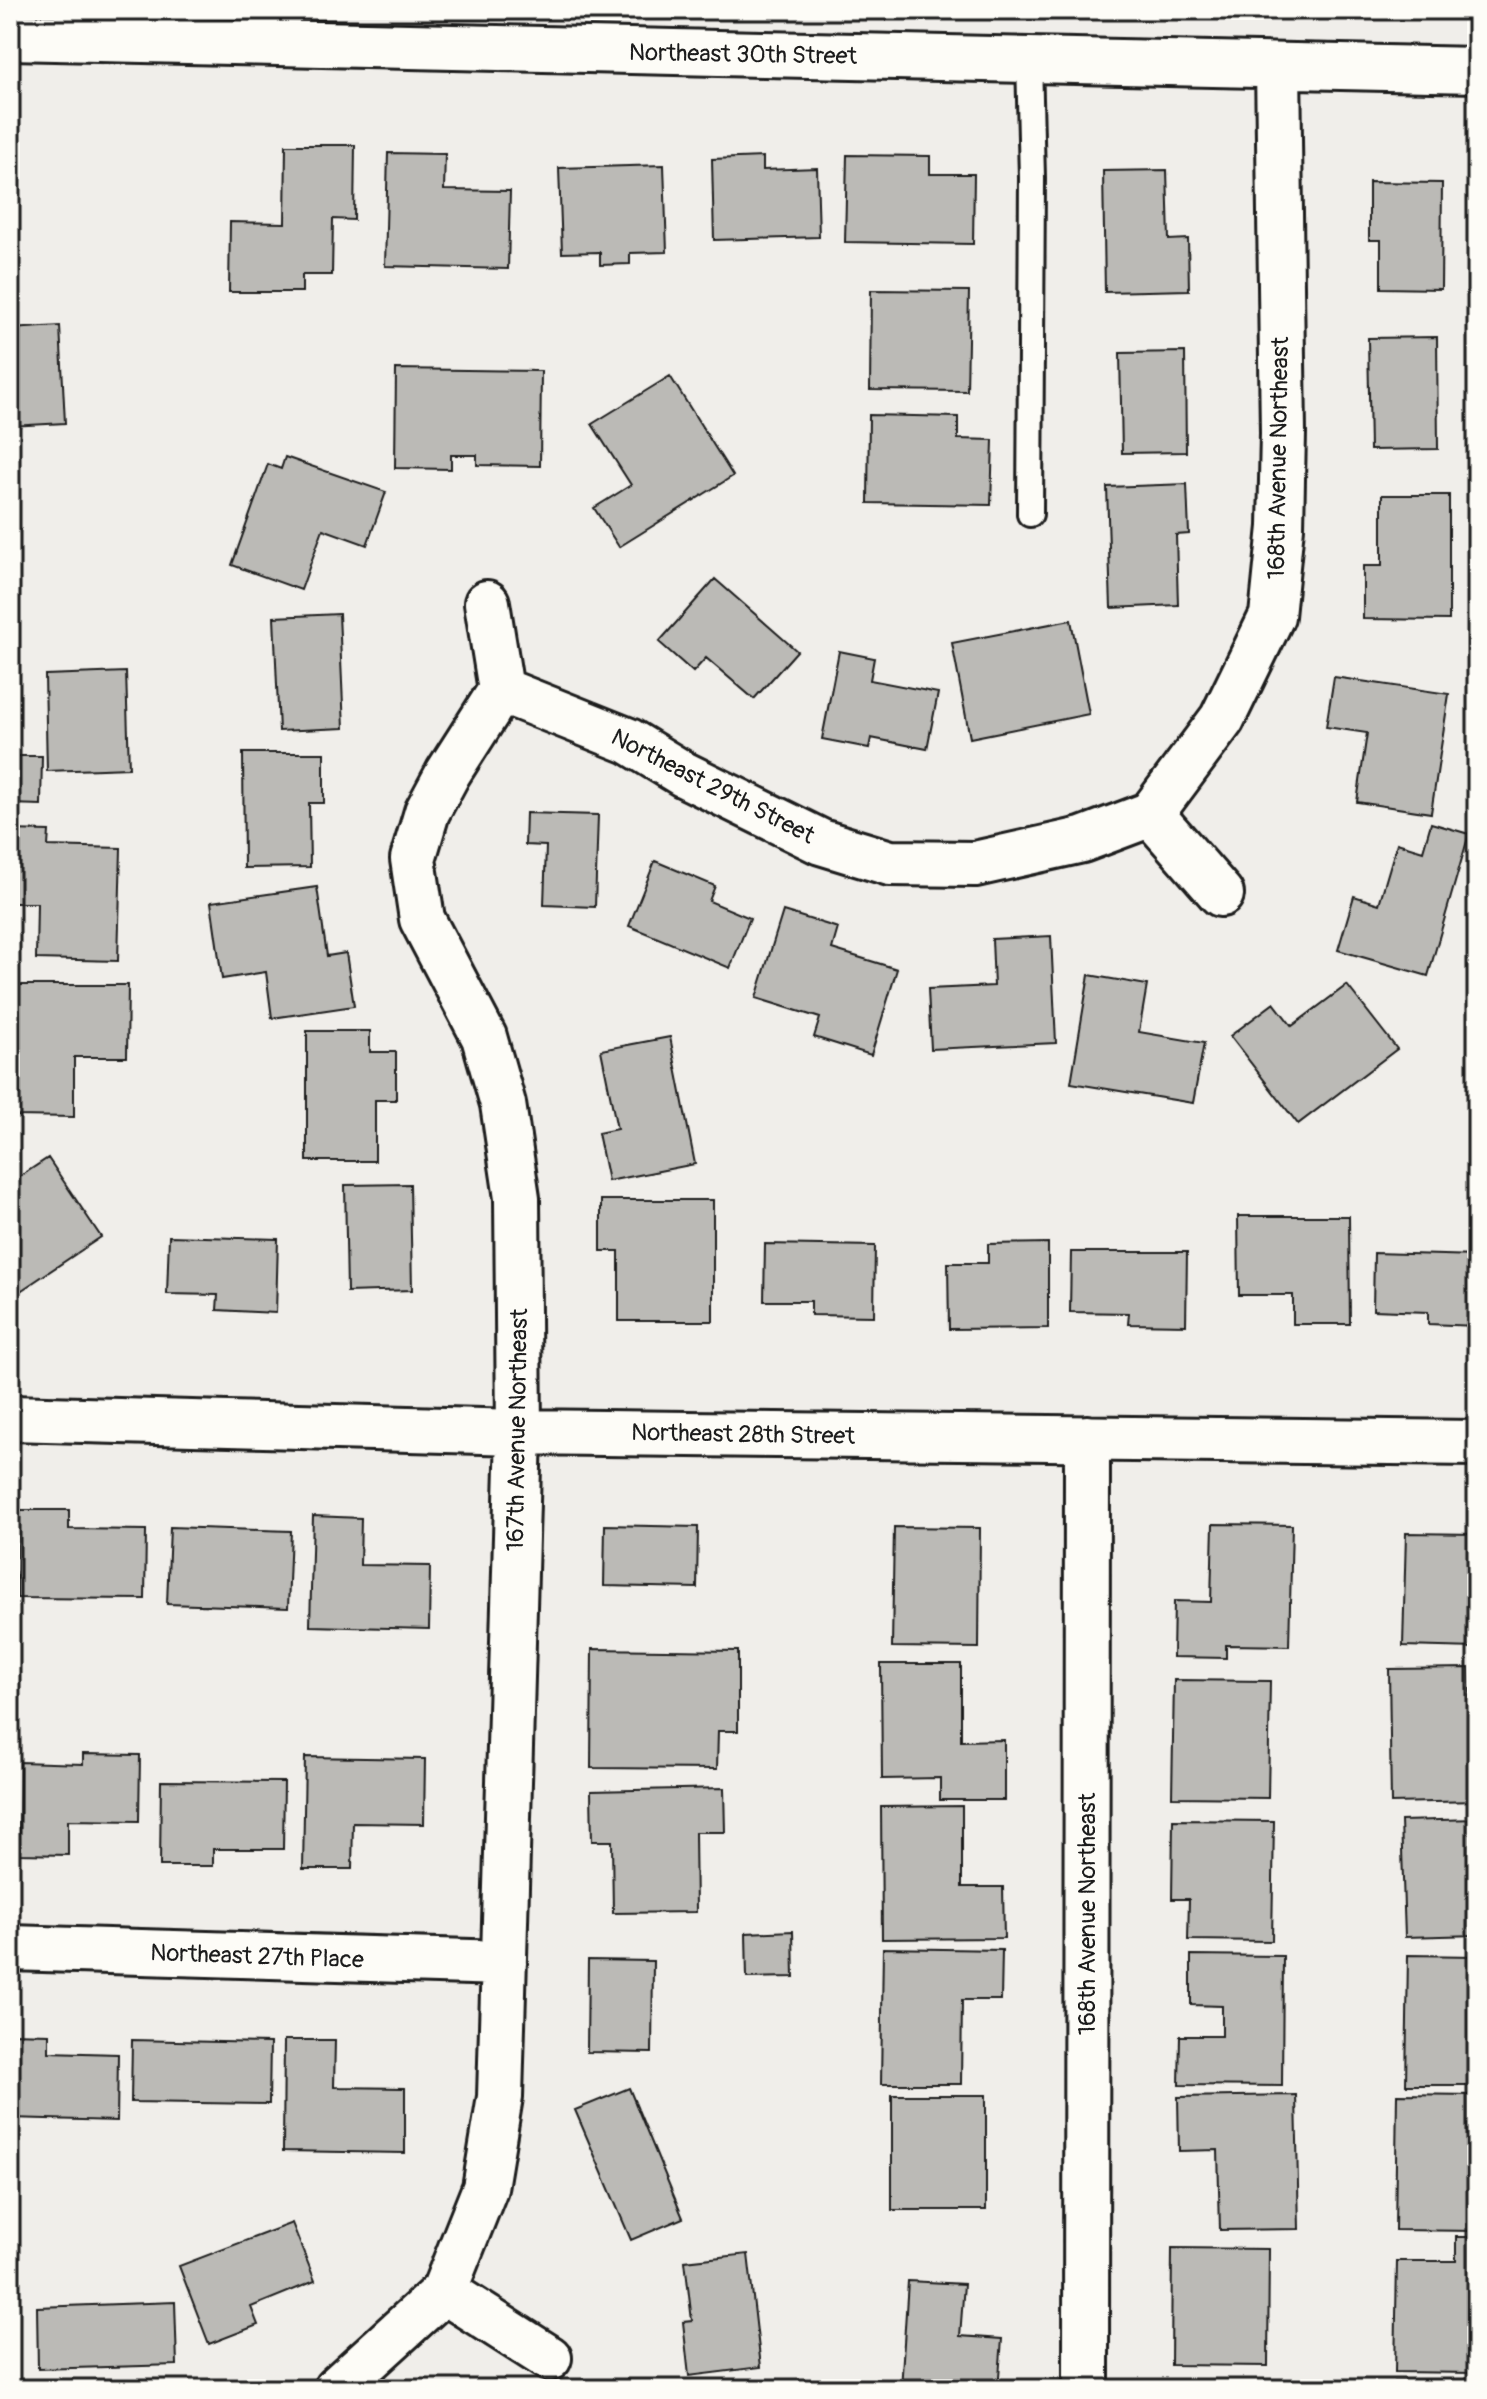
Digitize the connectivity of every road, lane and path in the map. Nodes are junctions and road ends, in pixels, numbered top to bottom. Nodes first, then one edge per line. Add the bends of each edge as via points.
1 (182, 25) edge
2 (10, 37) edge
3 (1029, 60) junction
4 (1278, 66) junction
5 (1477, 70) edge
6 (1030, 514) dead end
7 (487, 603) dead end
8 (501, 690) junction
9 (1151, 814) junction
10 (1221, 894) dead end
11 (10, 1418) edge
12 (519, 1432) junction
13 (1087, 1438) junction
14 (1477, 1443) edge
15 (10, 1948) edge
16 (504, 1963) junction
17 (444, 2291) junction
18 (549, 2358) dead end
19 (336, 2389) edge
20 (1086, 2389) edge

1 - 2 street, Northeast 30th Street
1 - 3 street, Northeast 30th Street
3 - 4 street, Northeast 30th Street
3 - 6 lane
4 - 5 street, Northeast 30th Street
4 - 9 street, 168th Avenue Northeast via 1283,433 1272,616 1222,719
7 - 8 street
8 - 9 street, Northeast 29th Street via 629,741 683,774 821,842 890,863 975,864 1082,840
8 - 12 street, 167th Avenue Northeast via 427,812 413,859 422,919 484,1037 503,1104 517,1198
9 - 10 street
11 - 12 street, Northeast 28th Street
12 - 13 street, Northeast 28th Street
12 - 16 street, 167th Avenue Northeast
13 - 14 street, Northeast 28th Street
13 - 20 street, 168th Avenue Northeast
15 - 16 street, Northeast 27th Place
16 - 17 street, 167th Avenue Northeast via 500,2097 485,2188
17 - 18 street
17 - 19 street

